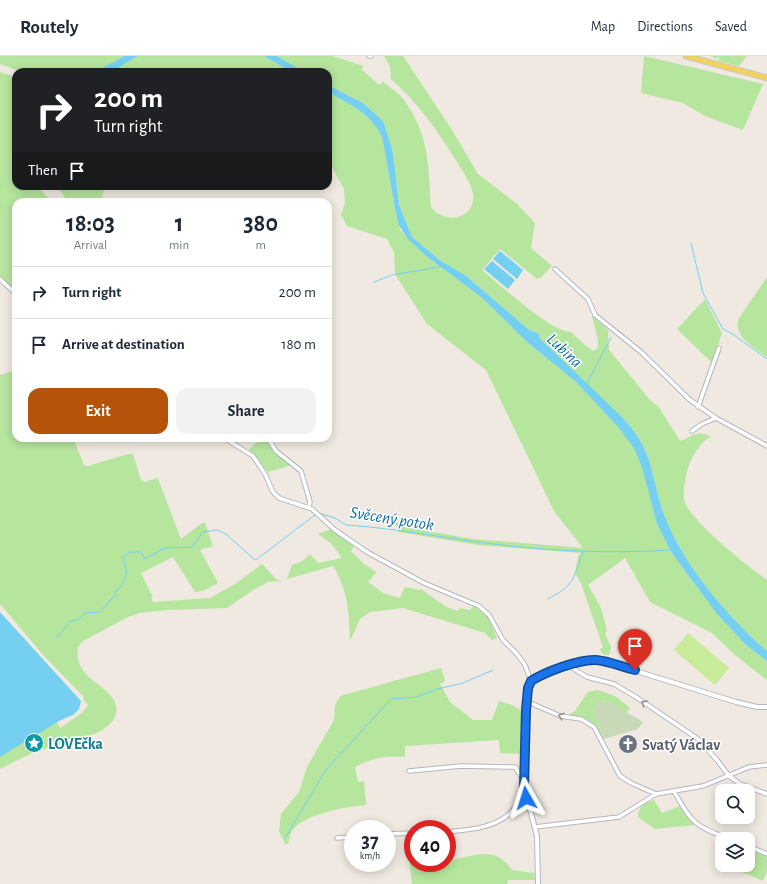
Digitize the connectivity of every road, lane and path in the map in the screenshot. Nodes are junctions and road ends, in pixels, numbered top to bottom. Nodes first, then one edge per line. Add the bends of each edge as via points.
1 (686, 56) edge
2 (767, 78) edge
3 (555, 269) dead end
4 (0, 279) edge
5 (12, 290) edge
6 (719, 348) dead end
7 (698, 407) junction
8 (716, 418) junction
9 (692, 432) dead end
10 (232, 442) edge
11 (270, 442) edge
12 (767, 446) edge
13 (308, 507) junction
14 (569, 666) junction
15 (531, 681) junction
16 (526, 701) junction
17 (767, 706) edge
18 (767, 765) edge
19 (409, 771) dead end
20 (729, 776) junction
21 (524, 778) junction
22 (524, 787) junction
23 (674, 791) junction
24 (656, 794) junction
25 (767, 794) edge
26 (535, 827) junction
27 (456, 831) edge
28 (715, 833) edge
29 (337, 838) dead end
30 (344, 838) edge
31 (755, 849) edge
32 (767, 854) edge
33 (538, 884) edge

1 - 2 main road
3 - 7 street via 588,299 595,315 641,352
4 - 5 street
6 - 7 street
7 - 8 street
8 - 9 street
8 - 12 street
10 - 13 street via 256,458 276,496 287,502
11 - 13 street via 276,451 301,471 310,502
13 - 15 street via 367,552 424,583 479,606 489,615 503,640 516,652 525,665
14 - 15 street
14 - 17 street via 591,660 602,661 736,702 756,707
20 -> 14 street via 706,746 678,725 614,684 587,677
15 - 16 street
16 - 21 street
24 -> 16 street via 627,782 620,776 595,730 587,722 560,716
18 - 20 street via 749,767
19 - 21 street via 461,766 515,767
20 - 23 street via 702,786
20 - 25 street via 740,784
21 - 22 street
22 - 26 street
22 - 27 street via 513,810 495,822 480,828
23 - 24 street
23 - 28 street via 687,814 700,827
24 - 26 street via 619,817
26 - 33 street
29 - 30 street
31 - 32 street

